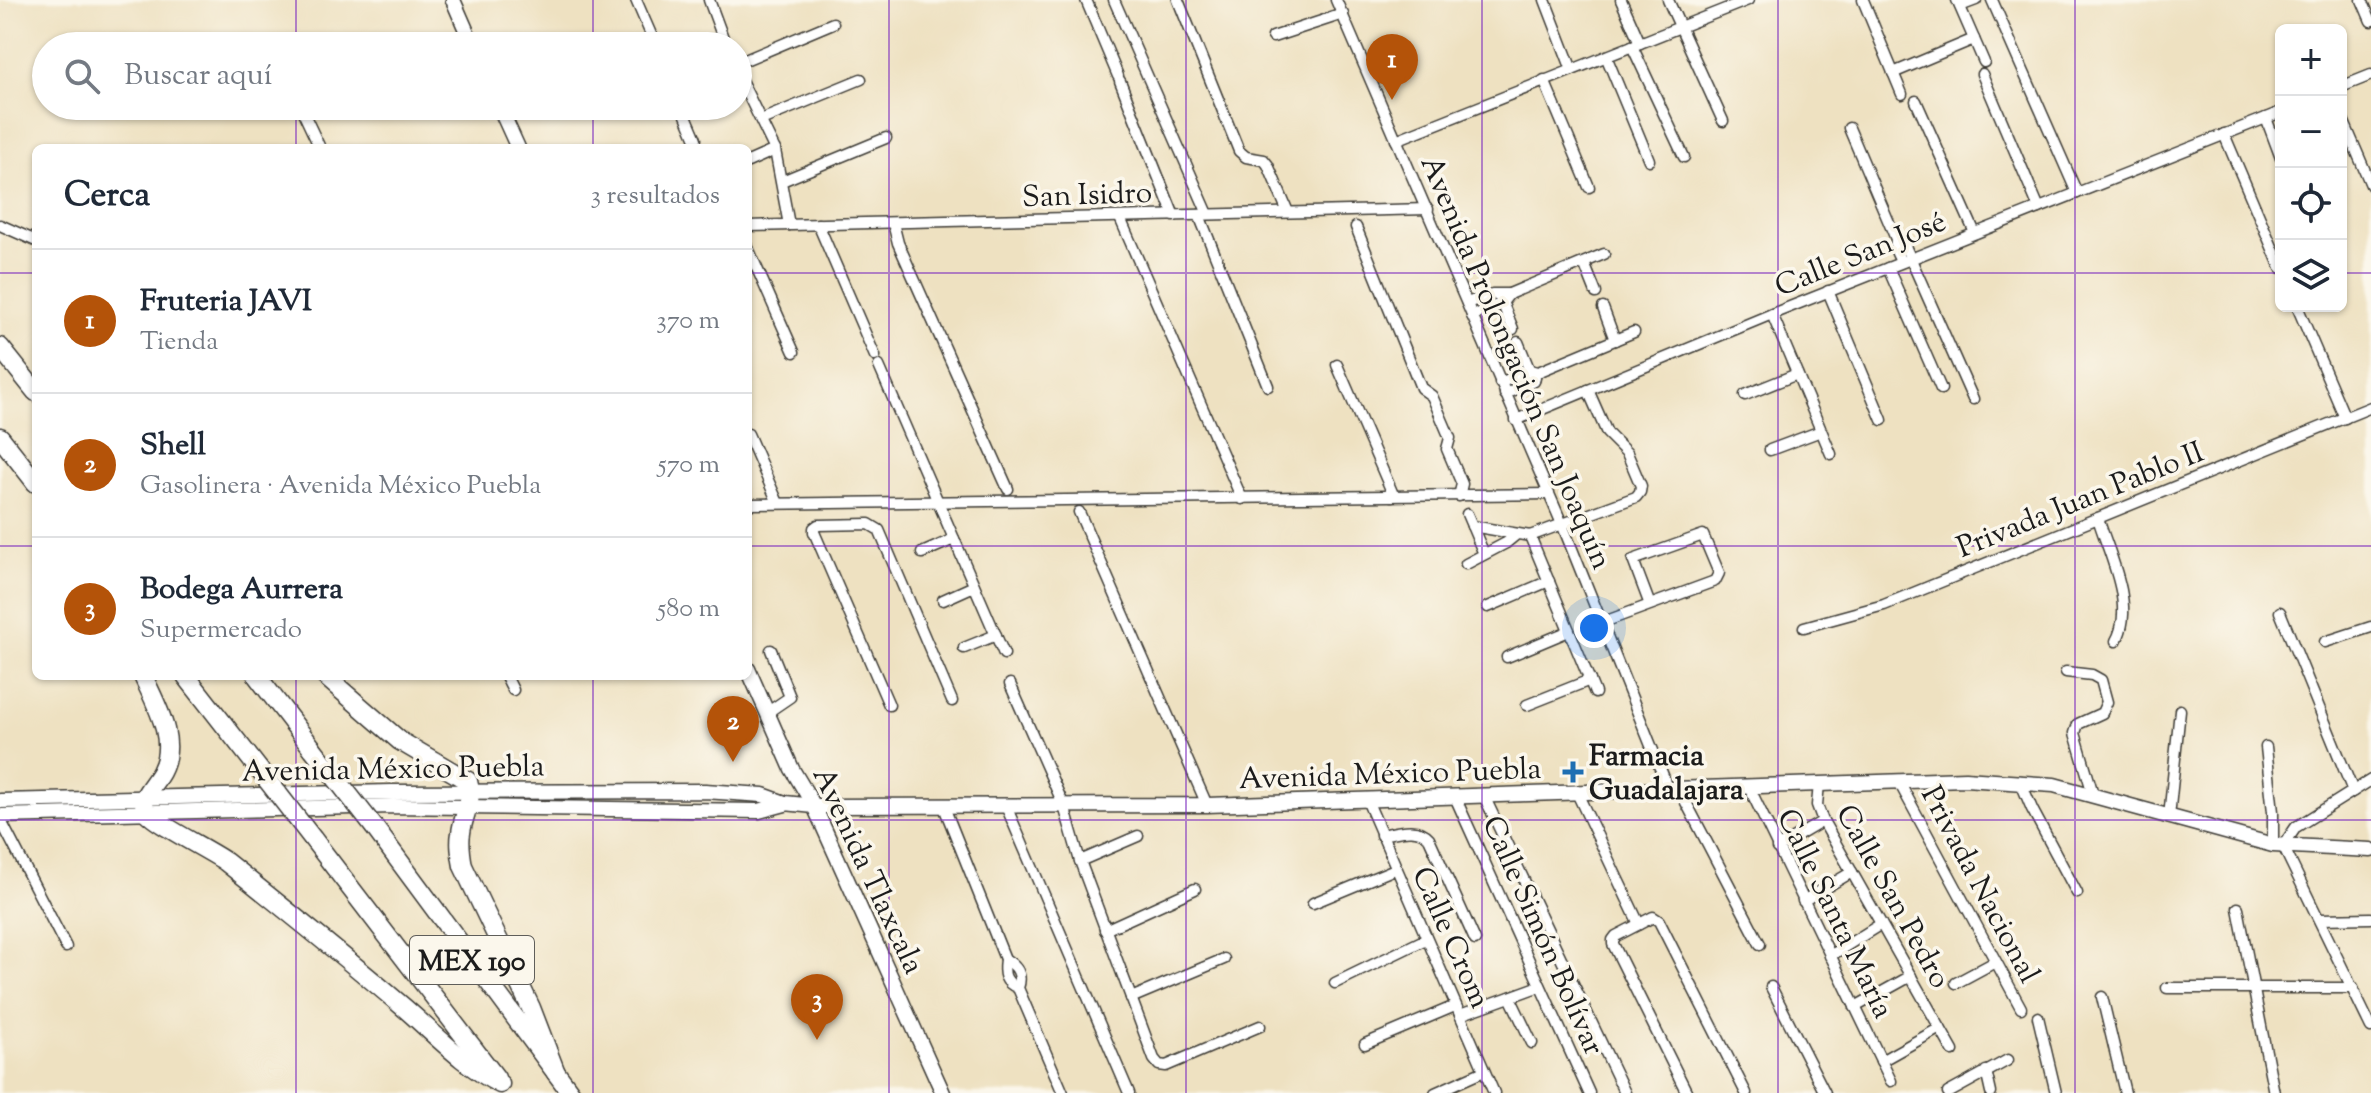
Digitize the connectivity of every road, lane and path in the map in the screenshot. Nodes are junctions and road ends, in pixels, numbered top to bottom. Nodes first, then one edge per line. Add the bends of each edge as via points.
1 (453, 0) edge
2 (636, 0) edge
3 (709, 0) edge
4 (1086, 0) edge
5 (1114, 0) edge
6 (1178, 0) edge
7 (1336, 0) edge
8 (1545, 0) edge
9 (1621, 0) edge
10 (1668, 0) edge
11 (1748, 0) edge
12 (1863, 0) edge
13 (1976, 0) edge
14 (1992, 0) edge
15 (2366, 2) edge
16 (1958, 3) edge
17 (1343, 14) junction
18 (2371, 21) edge
19 (833, 23) dead end
20 (1680, 27) junction
21 (467, 32) edge
22 (650, 32) edge
23 (721, 32) edge
24 (1273, 37) dead end
25 (1974, 39) junction
26 (1636, 44) junction
27 (1606, 56) junction
28 (752, 57) edge
29 (1984, 62) dead end
30 (1572, 70) junction
31 (1893, 73) junction
32 (1982, 74) dead end
33 (2371, 75) edge
34 (861, 79) dead end
35 (1544, 80) junction
36 (2347, 85) edge
37 (1902, 94) dead end
38 (1916, 101) dead end
39 (752, 102) edge
40 (2275, 114) edge
41 (2266, 118) junction
42 (307, 120) edge
43 (505, 120) edge
44 (688, 120) edge
45 (761, 120) junction
46 (1723, 121) dead end
47 (1849, 128) dead end
48 (2347, 129) edge
49 (2224, 134) junction
50 (886, 138) dead end
51 (696, 139) dead end
52 (1396, 140) junction
53 (2275, 142) edge
54 (318, 143) edge
55 (516, 144) edge
56 (775, 150) junction
57 (1684, 157) dead end
58 (752, 160) edge
59 (1649, 160) dead end
60 (782, 181) junction
61 (2371, 185) edge
62 (1589, 187) dead end
63 (2077, 193) junction
64 (2039, 208) junction
65 (1428, 209) junction
66 (1288, 212) junction
67 (1204, 214) junction
68 (1174, 216) junction
69 (1120, 218) junction
70 (893, 223) junction
71 (818, 224) junction
72 (0, 225) edge
73 (789, 225) junction
74 (752, 226) edge
75 (1356, 227) dead end
76 (1975, 233) junction
77 (32, 239) edge
78 (1604, 254) dead end
79 (2275, 254) edge
80 (752, 257) edge
81 (1906, 260) junction
82 (1584, 263) junction
83 (1888, 268) junction
84 (1828, 291) junction
85 (1596, 293) dead end
86 (1503, 297) junction
87 (1467, 303) junction
88 (1603, 308) dead end
89 (2300, 312) edge
90 (1772, 314) junction
91 (1472, 316) junction
92 (1513, 329) dead end
93 (1634, 332) dead end
94 (1615, 340) junction
95 (1518, 342) dead end
96 (0, 347) edge
97 (794, 352) dead end
98 (1337, 365) dead end
99 (1534, 374) junction
100 (1797, 374) junction
101 (1500, 383) junction
102 (1268, 386) dead end
103 (32, 387) edge
104 (1941, 389) dead end
105 (1588, 390) junction
106 (1505, 394) junction
107 (1745, 395) dead end
108 (1973, 399) dead end
109 (2371, 407) edge
110 (2345, 418) junction
111 (1516, 420) junction
112 (1882, 420) dead end
113 (1821, 431) junction
114 (0, 437) edge
115 (752, 443) edge
116 (1770, 450) dead end
117 (1831, 454) dead end
118 (32, 478) edge
119 (1008, 489) dead end
120 (1548, 494) junction
121 (1392, 496) junction
122 (1459, 496) junction
123 (1242, 499) junction
124 (937, 501) junction
125 (778, 503) junction
126 (752, 504) edge
127 (839, 504) junction
128 (1079, 512) dead end
129 (1467, 514) dead end
130 (2098, 518) junction
131 (841, 524) junction
132 (1562, 524) junction
133 (1472, 526) junction
134 (1517, 534) junction
135 (1530, 536) junction
136 (954, 539) junction
137 (922, 553) dead end
138 (1484, 554) junction
139 (1466, 564) dead end
140 (1549, 581) junction
141 (974, 586) junction
142 (943, 600) dead end
143 (1650, 605) junction
144 (1488, 607) dead end
145 (2280, 612) dead end
146 (1601, 623) junction
147 (1804, 627) dead end
148 (2371, 627) edge
149 (1569, 631) junction
150 (996, 635) junction
151 (2116, 641) dead end
152 (2325, 642) dead end
153 (964, 648) dead end
154 (771, 650) dead end
155 (1004, 654) dead end
156 (1507, 657) dead end
157 (2066, 672) dead end
158 (752, 678) edge
159 (145, 680) edge
160 (189, 680) edge
161 (260, 680) edge
162 (330, 680) edge
163 (508, 680) edge
164 (1590, 680) junction
165 (1010, 684) dead end
166 (513, 690) dead end
167 (1595, 693) dead end
168 (952, 701) dead end
169 (889, 705) dead end
170 (1527, 705) dead end
171 (2180, 710) dead end
172 (768, 712) junction
173 (2266, 747) dead end
174 (2371, 780) edge
175 (1899, 782) junction
176 (2021, 783) junction
177 (1819, 784) junction
178 (1749, 787) junction
179 (1673, 790) junction
180 (2353, 791) junction
181 (1577, 793) junction
182 (2093, 794) junction
183 (1484, 796) junction
184 (1455, 797) junction
185 (1367, 800) junction
186 (0, 801) edge
187 (470, 801) junction
188 (145, 805) junction
189 (1207, 805) junction
190 (814, 806) junction
191 (1006, 806) junction
192 (1064, 806) junction
193 (944, 807) junction
194 (0, 817) edge
195 (2169, 817) junction
196 (1823, 821) junction
197 (1381, 835) junction
198 (1138, 836) dead end
199 (2278, 845) junction
200 (1777, 848) junction
201 (2371, 850) edge
202 (1080, 861) junction
203 (1395, 869) junction
204 (1852, 872) junction
205 (1195, 889) dead end
206 (2077, 893) dead end
207 (1803, 901) junction
208 (1313, 903) dead end
209 (2238, 908) dead end
210 (2371, 918) edge
211 (2320, 919) junction
212 (1639, 924) junction
213 (1881, 924) junction
214 (1105, 930) junction
215 (1426, 939) junction
216 (1475, 940) dead end
217 (1760, 944) dead end
218 (66, 947) dead end
219 (1830, 956) junction
220 (1224, 959) dead end
221 (1995, 962) junction
222 (1911, 976) junction
223 (1335, 983) dead end
224 (1956, 983) dead end
225 (1540, 986) junction
226 (1771, 987) dead end
227 (2252, 987) junction
228 (2167, 988) dead end
229 (2353, 988) junction
230 (1510, 997) junction
231 (2102, 997) dead end
232 (1131, 998) junction
233 (1855, 1007) junction
234 (2021, 1008) dead end
235 (1457, 1010) junction
236 (2038, 1017) dead end
237 (1260, 1026) dead end
238 (2371, 1027) edge
239 (1940, 1028) junction
240 (1532, 1043) dead end
241 (1365, 1044) dead end
242 (1953, 1051) dead end
243 (2008, 1060) dead end
244 (1881, 1061) junction
245 (1484, 1071) junction
246 (1986, 1071) junction
247 (556, 1073) junction
248 (1891, 1081) dead end
249 (504, 1089) edge
250 (571, 1093) edge
251 (943, 1093) edge
252 (1063, 1093) edge
253 (1129, 1093) edge
254 (1435, 1093) edge
255 (1494, 1093) edge
256 (1589, 1093) edge
257 (1625, 1093) edge
258 (1687, 1093) edge
259 (1746, 1093) edge
260 (1825, 1093) edge
261 (1948, 1093) edge
262 (1991, 1093) edge
263 (2056, 1093) edge
264 (2125, 1093) edge
265 (2274, 1093) edge

1 - 21 main road
2 - 22 street
3 - 23 street
4 - 68 street
5 - 67 street
6 - 66 street via 1239,151 1264,160
7 - 17 street, Avenida Prolongación San Joaquín
8 - 30 street
9 - 26 street
10 - 20 street
11 - 20 street
12 - 31 street
13 - 16 street
14 - 63 street
15 - 18 street
16 - 25 street
17 - 24 street
17 - 52 street, Avenida Prolongación San Joaquín
19 - 28 street
20 - 26 street
20 - 46 street
25 - 29 street
25 - 31 street
26 - 27 street
26 - 57 street
27 - 30 street
27 - 59 street
30 - 35 street
31 - 37 street
32 - 64 street
33 - 36 street
34 - 45 street
35 - 52 street
35 - 62 street
38 - 76 street
39 - 45 street
40 - 41 street, Calle San José
41 - 49 street, Calle San José
41 - 53 street
42 - 54 street
43 - 55 main road
44 - 51 street
45 - 56 street
47 - 81 street via 1896,239 1895,249
48 - 61 street
49 - 63 street, Calle San José
49 - 79 street
50 - 60 street
52 - 65 street, Avenida Prolongación San Joaquín
56 - 58 street
56 - 60 street
60 - 73 street
63 - 64 street, Calle San José
64 - 76 street, Calle San José
65 - 66 street, San Isidro
65 - 87 street, Avenida Prolongación San Joaquín
66 - 67 street, San Isidro
67 - 68 street, San Isidro
67 - 102 street
68 - 69 street, San Isidro
69 - 70 street, San Isidro
69 - 123 street
70 - 71 street, San Isidro
70 - 119 street
71 - 73 street, San Isidro
71 - 124 street
72 - 77 street
73 - 74 street, San Isidro
75 - 122 street via 1421,388 1432,396 1450,438 1447,449 1462,484
76 - 81 street, Calle San José
78 - 82 street
80 - 97 street
81 - 83 street, Calle San José
81 - 108 street
82 - 85 street
82 - 86 street
83 - 84 street, Calle San José
83 - 104 street
84 - 90 street, Calle San José
84 - 112 street
86 - 87 street
86 - 91 street
86 - 92 street
87 - 91 street, Avenida Prolongación San Joaquín
88 - 94 street
89 - 110 street
90 - 100 street
90 - 105 street, Calle San José
91 - 101 street, Avenida Prolongación San Joaquín
93 - 94 street
94 - 99 street
95 - 99 street
96 - 103 highway
98 - 121 street
99 - 101 street
99 - 106 street
100 - 107 street
100 - 113 street
101 - 106 street, Avenida Prolongación San Joaquín
105 - 111 street, Calle San José
105 - 132 street via 1607,433 1627,453 1640,492
106 - 111 street, Avenida Prolongación San Joaquín
109 - 110 street, Privada Juan Pablo II
110 - 130 street, Privada Juan Pablo II
111 - 120 street, Avenida Prolongación San Joaquín
113 - 116 street
113 - 117 street
114 - 118 highway
115 - 125 street
120 - 122 street
120 - 132 street, Avenida Prolongación San Joaquín
121 - 122 street
121 - 123 street
123 - 124 street
124 - 127 street
124 - 136 street
125 - 126 street
125 - 127 street
127 - 131 street
128 - 189 street
129 - 133 street
130 - 147 street, Privada Juan Pablo II via 1884,605
130 - 151 street via 2125,604 2124,627
131 - 168 street via 869,524 879,530
131 - 169 street via 818,525 814,532
132 - 135 street
132 - 146 street, Avenida Prolongación San Joaquín
133 - 134 street
133 - 138 street
134 - 135 street
134 - 138 street
135 - 140 street
136 - 137 street
136 - 141 street
138 - 139 street
140 - 144 street
140 - 149 street
141 - 142 street
141 - 150 street
143 - 143 street via 1633,560 1703,535 1718,578
143 - 146 street
145 - 180 street
146 - 179 street, Avenida Prolongación San Joaquín
148 - 152 street
149 - 156 street
149 - 164 street
150 - 153 street
150 - 155 street
154 - 172 street via 790,697
157 - 182 street via 2101,680 2107,702 2102,713 2078,724 2075,733
158 - 172 main road, Avenida Tlaxcala
159 - 188 highway via 168,737 160,774
160 - 249 highway, MEX 190, bridge
161 - 247 highway, MEX 190, bridge
162 - 187 highway via 400,741 468,781
163 - 166 street
164 - 167 street
164 - 170 street
165 - 192 street
171 - 195 street
172 - 190 main road, Avenida Tlaxcala
173 - 199 street
174 - 180 street
175 - 176 main road, Avenida México Puebla
175 - 177 main road, Avenida México Puebla
175 - 221 street, Privada Nacional
176 - 182 main road, Avenida México Puebla
176 - 206 street
177 - 178 main road, Avenida México Puebla
177 - 196 street, Calle San Pedro via 1817,805
178 - 179 main road, Avenida México Puebla
178 - 200 street, Calle Santa María
179 - 181 main road, Avenida México Puebla
179 - 217 street, Avenida Prolongación San Joaquín
180 - 199 street via 2296,827
181 - 183 main road, Avenida México Puebla
181 - 212 street
182 - 195 main road, Avenida México Puebla
183 - 184 main road, Avenida México Puebla
183 - 257 street
184 - 185 main road, Avenida México Puebla
184 - 225 street, Calle Simón Bolívar
185 - 189 main road, Avenida México Puebla
185 - 197 street, Calle Crom
186 - 188 main road, Avenida México Puebla
187 - 188 main road, Avenida México Puebla via 393,806
187 - 190 main road, Avenida México Puebla via 759,811 785,803
187 - 247 highway via 461,831 463,866
188 - 194 main road, Avenida México Puebla
188 - 249 highway via 155,822 222,859 475,1071
189 - 192 main road, Avenida México Puebla
190 - 193 main road, Avenida México Puebla
190 - 251 main road, Avenida Tlaxcala
191 - 192 main road, Avenida México Puebla
191 - 193 main road, Avenida México Puebla
191 - 253 street
192 - 202 street
193 - 252 street via 1005,959 1018,971 1018,988
194 - 218 street
195 - 199 main road, Avenida México Puebla
196 - 200 street
196 - 204 street, Calle San Pedro
197 - 203 street, Calle Crom
197 - 216 street via 1424,831
198 - 202 street
199 - 201 main road, Avenida México Puebla
199 - 211 street
200 - 207 street, Calle Santa María
202 - 214 street
203 - 208 street
203 - 215 street, Calle Crom
204 - 207 street
204 - 213 street, Calle San Pedro
205 - 214 street
207 - 219 street, Calle Santa María
209 - 227 street
210 - 211 street
211 - 229 street
212 - 258 street via 1616,936 1613,944
212 - 259 street via 1653,917 1659,921
213 - 219 street
213 - 222 street, Calle San Pedro
214 - 232 street
215 - 223 street
215 - 235 street, Calle Crom
219 - 233 street, Calle Santa María
220 - 232 street
221 - 224 street
221 - 234 street, Privada Nacional
222 - 233 street
222 - 239 street, Calle San Pedro
225 - 230 street
225 - 256 street, Calle Simón Bolívar
226 - 260 street
227 - 228 street
227 - 229 street
227 - 265 street
229 - 238 street
230 - 235 street
230 - 240 street
231 - 264 street
232 - 237 street via 1159,1065
233 - 244 street, Calle Santa María
235 - 241 street
235 - 245 street, Calle Crom
236 - 263 street
239 - 242 street, Calle San Pedro
239 - 244 street
243 - 246 street
244 - 248 street, Calle Santa María
245 - 254 street
245 - 255 street, Calle Crom
246 - 261 street
246 - 262 street
247 - 250 highway, MEX 190

